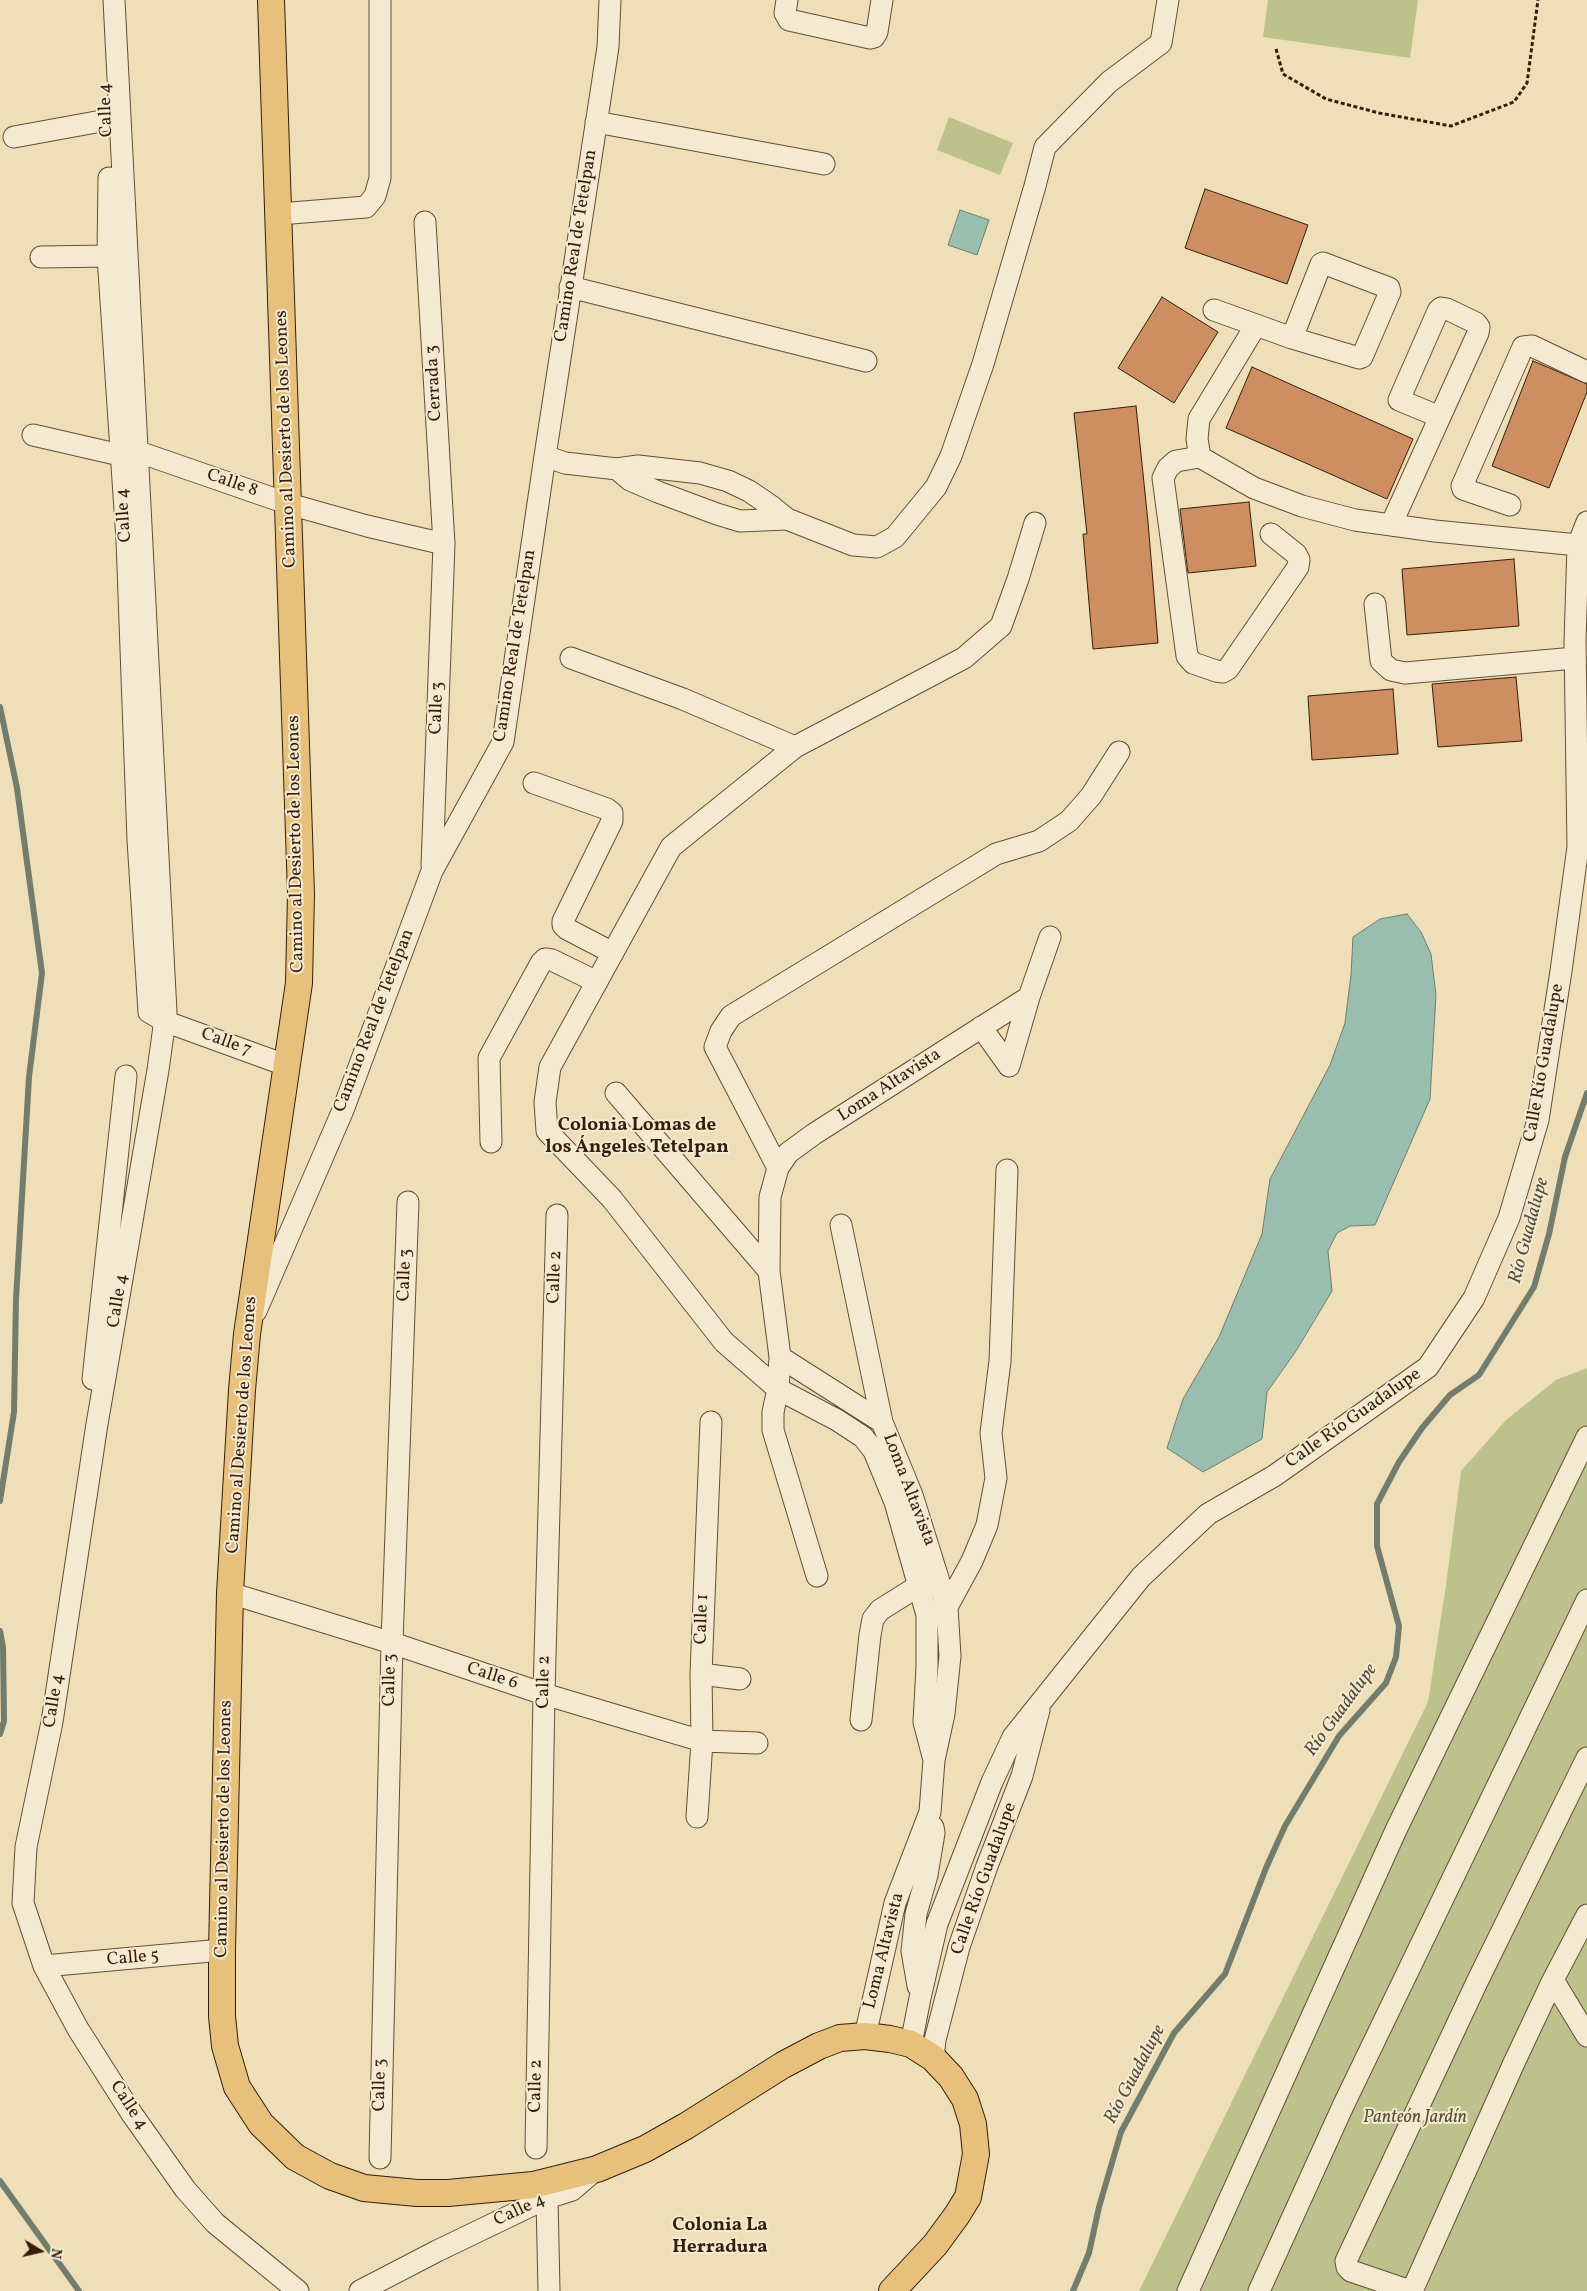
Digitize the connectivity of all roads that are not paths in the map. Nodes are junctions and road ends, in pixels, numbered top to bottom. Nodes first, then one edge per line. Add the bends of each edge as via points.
1 (103, 0) edge
2 (114, 0) edge
3 (271, 0) edge
4 (380, 0) edge
5 (610, 0) edge
6 (787, 0) edge
7 (882, 0) edge
8 (1168, 0) edge
9 (107, 120) junction
10 (596, 122) junction
11 (14, 137) dead end
12 (824, 164) dead end
13 (279, 214) junction
14 (425, 222) dead end
15 (108, 256) junction
16 (41, 257) dead end
17 (570, 288) junction
18 (1214, 310) dead end
19 (1256, 325) junction
20 (1292, 338) junction
21 (866, 361) dead end
22 (1587, 372) edge
23 (1440, 417) junction
24 (33, 434) dead end
25 (128, 453) junction
26 (545, 456) junction
27 (1200, 457) junction
28 (617, 469) junction
29 (708, 475) junction
30 (289, 504) junction
31 (1510, 505) dead end
32 (698, 508) junction
33 (787, 519) junction
34 (1587, 522) edge
35 (1034, 523) dead end
36 (1391, 525) junction
37 (1271, 534) dead end
38 (444, 544) junction
39 (1578, 546) junction
40 (1375, 604) dead end
41 (571, 658) dead end
42 (1575, 658) junction
43 (795, 747) junction
44 (1119, 752) dead end
45 (534, 783) dead end
46 (432, 871) junction
47 (1050, 937) dead end
48 (613, 953) junction
49 (597, 982) junction
50 (1029, 997) junction
51 (164, 1021) junction
52 (981, 1027) junction
53 (288, 1066) junction
54 (126, 1076) dead end
55 (616, 1094) dead end
56 (491, 1142) dead end
57 (778, 1168) junction
58 (1007, 1170) dead end
59 (408, 1202) dead end
60 (557, 1215) dead end
61 (842, 1225) dead end
62 (769, 1271) junction
63 (246, 1334) junction
64 (742, 1357) junction
65 (780, 1357) junction
66 (778, 1389) junction
67 (712, 1422) dead end
68 (882, 1422) junction
69 (97, 1424) junction
70 (1587, 1437) edge
71 (817, 1576) dead end
72 (920, 1585) junction
73 (230, 1593) junction
74 (1587, 1600) edge
75 (947, 1607) junction
76 (927, 1615) junction
77 (392, 1643) junction
78 (701, 1674) junction
79 (740, 1679) dead end
80 (544, 1694) junction
81 (1042, 1701) junction
82 (861, 1720) dead end
83 (702, 1741) junction
84 (758, 1743) dead end
85 (1587, 1758) edge
86 (934, 1760) junction
87 (930, 1812) junction
88 (697, 1817) dead end
89 (1587, 1915) edge
90 (222, 1950) junction
91 (44, 1966) junction
92 (1553, 1980) junction
93 (920, 1998) junction
94 (865, 2036) junction
95 (1587, 2036) edge
96 (911, 2044) junction
97 (933, 2058) junction
98 (536, 2148) dead end
99 (380, 2158) dead end
100 (597, 2168) junction
101 (547, 2198) junction
102 (298, 2291) edge
103 (360, 2291) edge
104 (549, 2291) edge
105 (892, 2291) edge
106 (1188, 2291) edge
107 (1259, 2291) edge
108 (1411, 2291) edge

1 - 9 street, Calle 4
2 - 25 street, Calle 4
3 - 13 main road, Camino al Desierto de los Leones
4 - 13 street via 380,178 375,196 366,207
5 - 10 street, Camino Real de Tetelpan via 608,47
6 - 7 street via 785,13 789,20 870,38 877,32
8 - 33 street via 1161,43 1109,82 1045,147 983,364 951,456 936,487 895,537 877,547 853,545
9 - 11 street
9 - 15 street, Calle 4
10 - 12 street
10 - 17 street, Camino Real de Tetelpan
13 - 30 main road, Camino al Desierto de los Leones
14 - 38 street, Cerrada 3
15 - 16 street
15 - 25 street, Calle 4
17 - 21 street
17 - 26 street, Camino Real de Tetelpan
18 - 19 street
19 - 20 street
19 - 27 street via 1199,419 1196,439
20 - 20 street via 1354,358 1362,357 1389,288 1321,264
22 - 31 street via 1532,346 1524,347 1462,486
23 - 23 street via 1398,400 1441,308 1479,327
23 - 36 street
24 - 25 street, Calle 8
25 - 30 street, Calle 8
25 - 51 street, Calle 4 via 166,1012
26 - 28 street
26 - 46 street, Camino Real de Tetelpan via 504,742
27 - 36 street via 1254,488 1302,506 1355,520
27 - 37 street via 1176,461 1163,478 1187,656 1193,663 1216,672 1228,668 1298,567 1296,554
28 - 29 street via 672,468
28 - 32 street via 630,480
29 - 32 street
29 - 33 street via 749,491
30 - 38 street, Calle 8
30 - 53 main road, Camino al Desierto de los Leones via 301,894 299,983
32 - 33 street via 740,521
34 - 39 street, Calle Río Guadalupe
35 - 43 street via 1001,626 964,658
36 - 39 street
38 - 46 street, Calle 3
39 - 42 street, Calle Río Guadalupe
40 - 42 street via 1382,661 1391,670 1404,673
41 - 43 street via 683,699
42 - 81 street, Calle Río Guadalupe via 1578,847 1538,1120 1509,1218 1474,1298 1428,1367 1274,1476 1208,1514 1141,1577
43 - 48 street via 671,847
44 - 57 street via 1091,796 1069,821 1039,841 996,854 731,1016 715,1046
45 - 48 street via 612,813 612,821 563,926
46 - 63 street, Camino Real de Tetelpan via 342,1110
47 - 50 street
48 - 49 street
49 - 56 street via 552,960 545,959 541,963 490,1058
49 - 64 street via 550,1066 545,1102 547,1131 612,1199 724,1342
50 - 52 street, Loma Altavista
50 - 52 street via 1009,1066
51 - 53 street, Calle 7
51 - 69 street, Calle 4
52 - 57 street, Loma Altavista via 814,1134 788,1153
53 - 63 main road, Camino al Desierto de los Leones
54 - 69 street via 90,1400
55 - 62 street
57 - 62 street, Loma Altavista via 770,1197
58 - 75 street via 1000,1361 991,1433 996,1478 987,1525
59 - 77 street, Calle 3
60 - 80 street, Calle 2
61 - 68 street
62 - 65 street, Loma Altavista
63 - 73 main road, Camino al Desierto de los Leones
64 - 65 street
64 - 66 street
65 - 66 street
65 - 68 street, Loma Altavista
66 - 71 street via 773,1430
66 - 72 street via 837,1420 863,1437 874,1451 895,1502
67 - 78 street, Calle 1
68 - 75 street, Loma Altavista via 912,1495
69 - 91 street, Calle 4 via 52,1722 26,1847 23,1903
70 - 106 street via 1396,1830
72 - 76 street
72 - 82 street via 880,1610 874,1618
73 - 77 street, Calle 6
73 - 90 main road, Camino al Desierto de los Leones
74 - 107 street via 1343,2106
75 - 76 street
75 - 86 street, Loma Altavista via 950,1656 944,1714
76 - 86 street via 924,1722
77 - 80 street, Calle 6
77 - 99 street, Calle 3
78 - 79 street
78 - 83 street, Calle 1
80 - 83 street, Calle 6
80 - 98 street, Calle 2
81 - 93 street, Calle Río Guadalupe via 1013,1737 992,1782 938,1924
81 - 97 street, Calle Río Guadalupe via 1022,1776 959,1947
83 - 84 street, Calle 6
83 - 88 street, Calle 1
85 - 108 street via 1476,1982 1346,2261 1351,2271
86 - 87 street, Loma Altavista
87 - 93 street, Loma Altavista via 934,1833 916,1914 912,1951
87 - 94 street, Loma Altavista via 895,1903
89 - 92 street
90 - 91 street, Calle 5
90 - 100 main road, Camino al Desierto de los Leones via 225,2046 237,2087 261,2124 296,2157 330,2176 364,2188 417,2193 533,2185
91 - 102 street, Calle 4 via 132,2114 185,2189 215,2223
92 - 95 street
92 - 108 street
93 - 96 street, Calle Río Guadalupe
94 - 96 main road, Camino al Desierto de los Leones
94 - 100 main road, Camino al Desierto de los Leones via 840,2038 819,2046 653,2144
96 - 97 main road, Camino al Desierto de los Leones
97 - 105 main road via 965,2099 973,2124 976,2154 973,2176 968,2197 936,2245
100 - 101 street, Calle 4 via 572,2190
101 - 103 street, Calle 4
101 - 104 street

